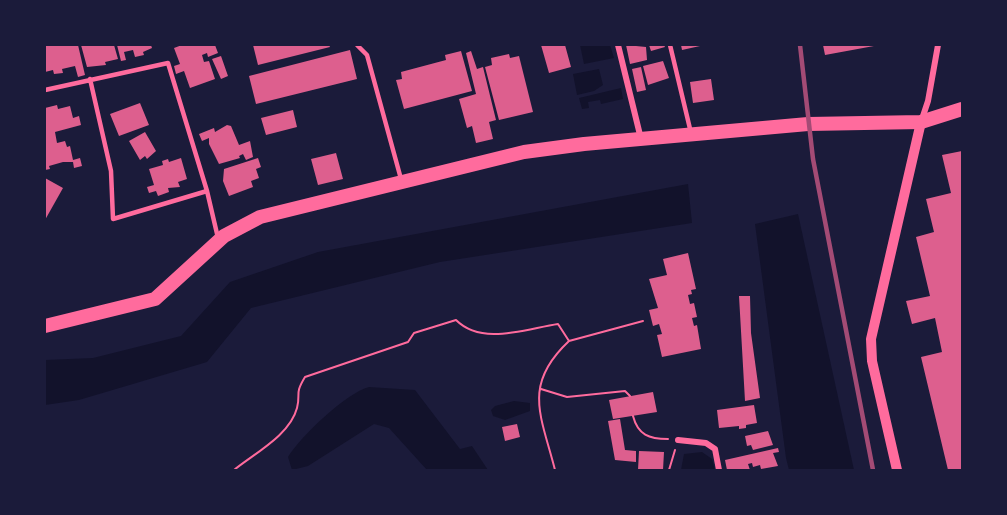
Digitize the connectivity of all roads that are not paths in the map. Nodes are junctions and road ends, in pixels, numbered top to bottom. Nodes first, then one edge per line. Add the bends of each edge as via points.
1 (357, 45) edge
2 (618, 45) edge
3 (670, 45) edge
4 (938, 45) edge
5 (90, 79) junction
6 (45, 90) edge
7 (962, 109) edge
8 (921, 122) junction
9 (691, 135) junction
10 (641, 139) junction
11 (402, 181) junction
12 (207, 191) junction
13 (218, 241) junction
14 (45, 326) edge
15 (678, 440) road end
16 (719, 470) edge
17 (897, 470) edge

1 - 11 lane via 367,55
2 - 10 street
3 - 9 lane
4 - 8 street
5 - 6 lane
5 - 12 lane via 168,63
5 - 12 lane via 111,171 113,219
7 - 8 main road
8 - 9 main road via 823,124
8 - 17 street via 871,339 872,360
9 - 10 main road
10 - 11 main road via 524,152
11 - 13 main road via 260,216
12 - 13 lane
13 - 14 main road via 155,299
15 - 16 street via 706,443 715,449

